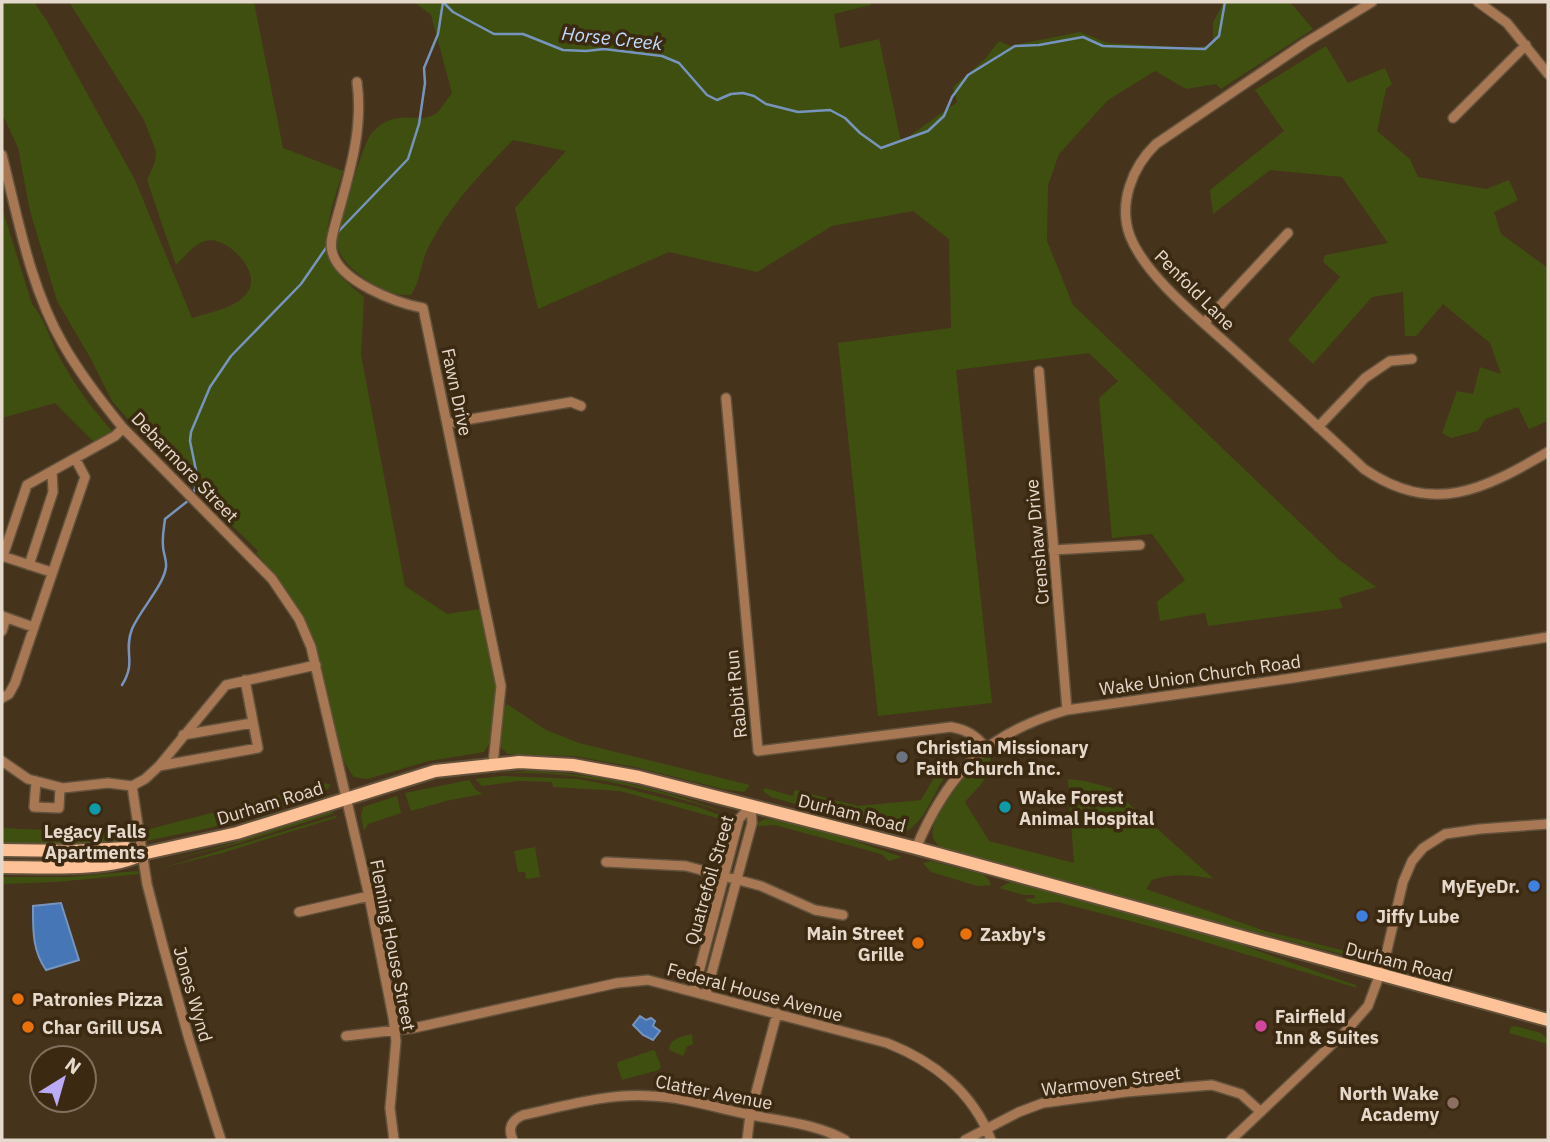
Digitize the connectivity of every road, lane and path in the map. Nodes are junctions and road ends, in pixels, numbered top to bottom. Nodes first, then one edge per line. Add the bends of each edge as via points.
1 (1372, 2) edge
2 (1478, 2) edge
3 (1525, 45) junction
4 (1548, 74) edge
5 (358, 82) dead end
6 (1453, 118) dead end
7 (2, 155) edge
8 (1289, 233) dead end
9 (1204, 323) junction
10 (1412, 359) dead end
11 (1039, 371) dead end
12 (726, 398) dead end
13 (581, 406) dead end
14 (447, 423) junction
15 (1318, 427) junction
16 (123, 428) junction
17 (1548, 452) edge
18 (75, 458) junction
19 (52, 471) junction
20 (1140, 545) dead end
21 (1053, 550) junction
22 (2, 556) edge
23 (29, 565) junction
24 (51, 572) junction
25 (4, 617) edge
26 (33, 627) junction
27 (2, 631) edge
28 (1548, 637) edge
29 (316, 665) junction
30 (245, 680) junction
31 (2, 698) edge
32 (1067, 710) junction
33 (253, 723) junction
34 (183, 735) junction
35 (986, 748) junction
36 (2, 761) edge
37 (493, 764) junction
38 (159, 765) junction
39 (36, 782) junction
40 (132, 786) junction
41 (60, 788) junction
42 (346, 798) junction
43 (751, 806) junction
44 (1548, 824) edge
45 (916, 848) junction
46 (2, 850) edge
47 (40, 850) junction
48 (142, 854) junction
49 (2, 859) edge
50 (606, 862) dead end
51 (2, 867) edge
52 (725, 876) junction
53 (737, 879) junction
54 (369, 896) junction
55 (299, 912) dead end
56 (843, 915) dead end
57 (1380, 976) junction
58 (694, 991) junction
59 (706, 994) junction
60 (777, 1013) junction
61 (1548, 1020) edge
62 (396, 1030) junction
63 (346, 1036) dead end
64 (1261, 1112) junction
65 (750, 1115) junction
66 (986, 1129) junction
67 (221, 1140) edge
68 (394, 1140) edge
69 (513, 1140) edge
70 (747, 1140) edge
71 (845, 1140) edge
72 (965, 1140) edge
73 (990, 1140) edge
74 (1231, 1140) edge

1 - 9 street, Penfold Lane via 1166,136 1136,169 1126,212 1138,254
2 - 3 street via 1507,23
3 - 4 street
3 - 6 street
5 - 14 street, Fawn Drive via 358,141 331,242 332,254 343,273 354,280 423,308
7 - 16 street, Debarmore Street via 46,309 63,343
8 - 9 street
9 - 15 street, Penfold Lane
10 - 15 street via 1390,361 1365,378
11 - 21 street, Crenshaw Drive
12 - 35 street, Rabbit Run via 758,751 951,727 966,730
13 - 14 street via 571,402
14 - 37 street, Fawn Drive via 501,686
15 - 17 street, Penfold Lane via 1382,482 1409,492 1447,495 1468,491 1511,474
16 - 18 street
16 - 29 street, Debarmore Street via 272,579 299,619
18 - 19 street
18 - 24 street via 85,477
19 - 22 street via 27,485
19 - 23 street via 53,492
20 - 21 street
21 - 32 street, Crenshaw Drive
22 - 23 street
23 - 24 street
24 - 26 street
25 - 26 street
25 - 27 street
26 - 31 street via 15,683
28 - 32 street, Wake Union Church Road
29 - 30 street
29 - 42 street, Debarmore Street
30 - 33 street
30 - 34 street via 226,685
32 - 35 street, Wake Union Church Road via 1018,727
33 - 34 street
33 - 38 street via 258,748
34 - 38 street
35 - 45 street, Wake Union Church Road via 943,796
36 - 39 street
37 - 42 main road, Durham Road via 435,771
37 - 43 main road, Durham Road via 546,762 601,769
38 - 40 street
39 - 41 street
39 - 41 street via 34,807 59,808
40 - 41 street via 108,783
40 - 48 street, Jones Wynd
42 - 48 main road, Durham Road via 237,833
42 - 54 street, Fleming House Street
43 - 45 main road, Durham Road
43 - 52 street, Quatrefoil Street via 739,819
43 - 53 street, Quatrefoil Street via 752,823
44 - 57 street via 1444,834 1423,848 1403,882
45 - 57 main road, Durham Road
46 - 47 main road, Durham Road
47 - 48 main road, Durham Road via 127,848
47 - 49 main road via 30,859
48 - 51 main road, Durham Road via 129,862
48 - 67 street, Jones Wynd via 166,959
50 - 52 street via 686,866
52 - 53 street
52 - 58 street, Quatrefoil Street
53 - 56 street via 815,910
53 - 59 street, Quatrefoil Street
54 - 55 street
54 - 62 street, Fleming House Street
57 - 61 main road, Durham Road
57 - 64 street via 1360,1016
58 - 59 street, Federal House Avenue
58 - 62 street, Federal House Avenue via 648,981 618,983
59 - 60 street, Federal House Avenue
60 - 65 street
60 - 66 street, Federal House Avenue via 916,1054 943,1073
62 - 63 street, Federal House Avenue
62 - 68 street, Fleming House Street via 390,1108
64 - 66 street, Warmoven Street via 1241,1094 1212,1085 1067,1098 1019,1112
64 - 74 street
65 - 69 street, Clatter Avenue via 659,1096 608,1097 523,1115 512,1122
65 - 70 street
65 - 71 street, Clatter Avenue via 820,1129
66 - 72 street, Warmoven Street
66 - 73 street, Federal House Avenue

